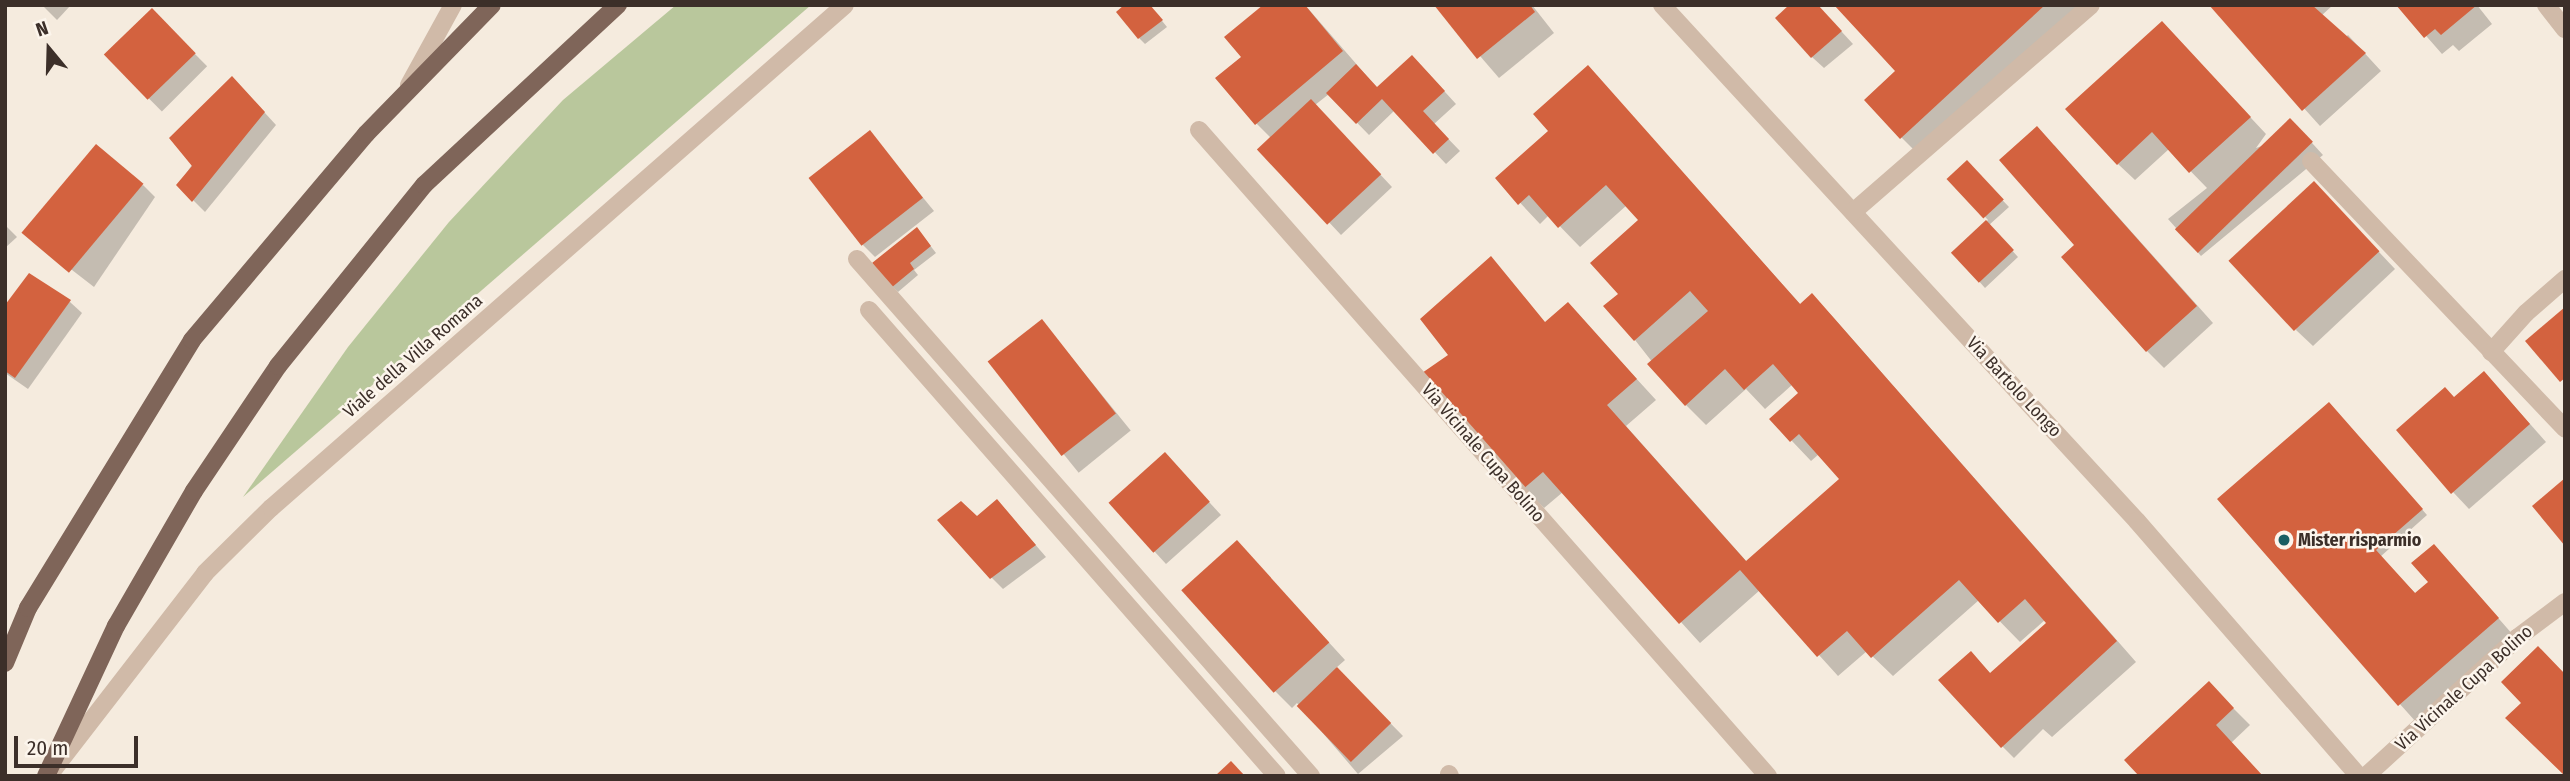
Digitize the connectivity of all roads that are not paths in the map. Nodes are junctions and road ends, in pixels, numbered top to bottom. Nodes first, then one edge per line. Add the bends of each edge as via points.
1 (453, 5) edge
2 (492, 5) edge
3 (618, 5) edge
4 (845, 5) edge
5 (1662, 5) edge
6 (2091, 5) edge
7 (2546, 5) edge
8 (2565, 29) edge
9 (405, 94) junction
10 (1199, 130) dead end
11 (2311, 160) dead end
12 (1853, 212) junction
13 (858, 259) dead end
14 (2565, 279) edge
15 (869, 310) dead end
16 (2491, 352) junction
17 (2565, 429) edge
18 (2565, 602) edge
19 (5, 663) edge
20 (48, 776) edge
21 (1277, 776) edge
22 (1311, 776) edge
23 (1768, 776) edge
24 (2359, 776) edge
25 (2366, 776) edge

1 - 9 street
2 - 9 main road
3 - 20 main road, Viale della Villa Romana via 424,184 278,366 194,491 116,626
4 - 20 street, Viale della Villa Romana via 271,508 205,573
5 - 12 street, Via Bartolo Longo
6 - 12 street
7 - 8 street
9 - 19 main road via 192,341 28,608
10 - 23 street, Via Vicinale Cupa Bolino
11 - 16 street
12 - 24 street, Via Bartolo Longo via 2137,521
13 - 22 street
14 - 16 street
15 - 21 street
16 - 17 street
18 - 25 street, Via Vicinale Cupa Bolino via 2517,638

